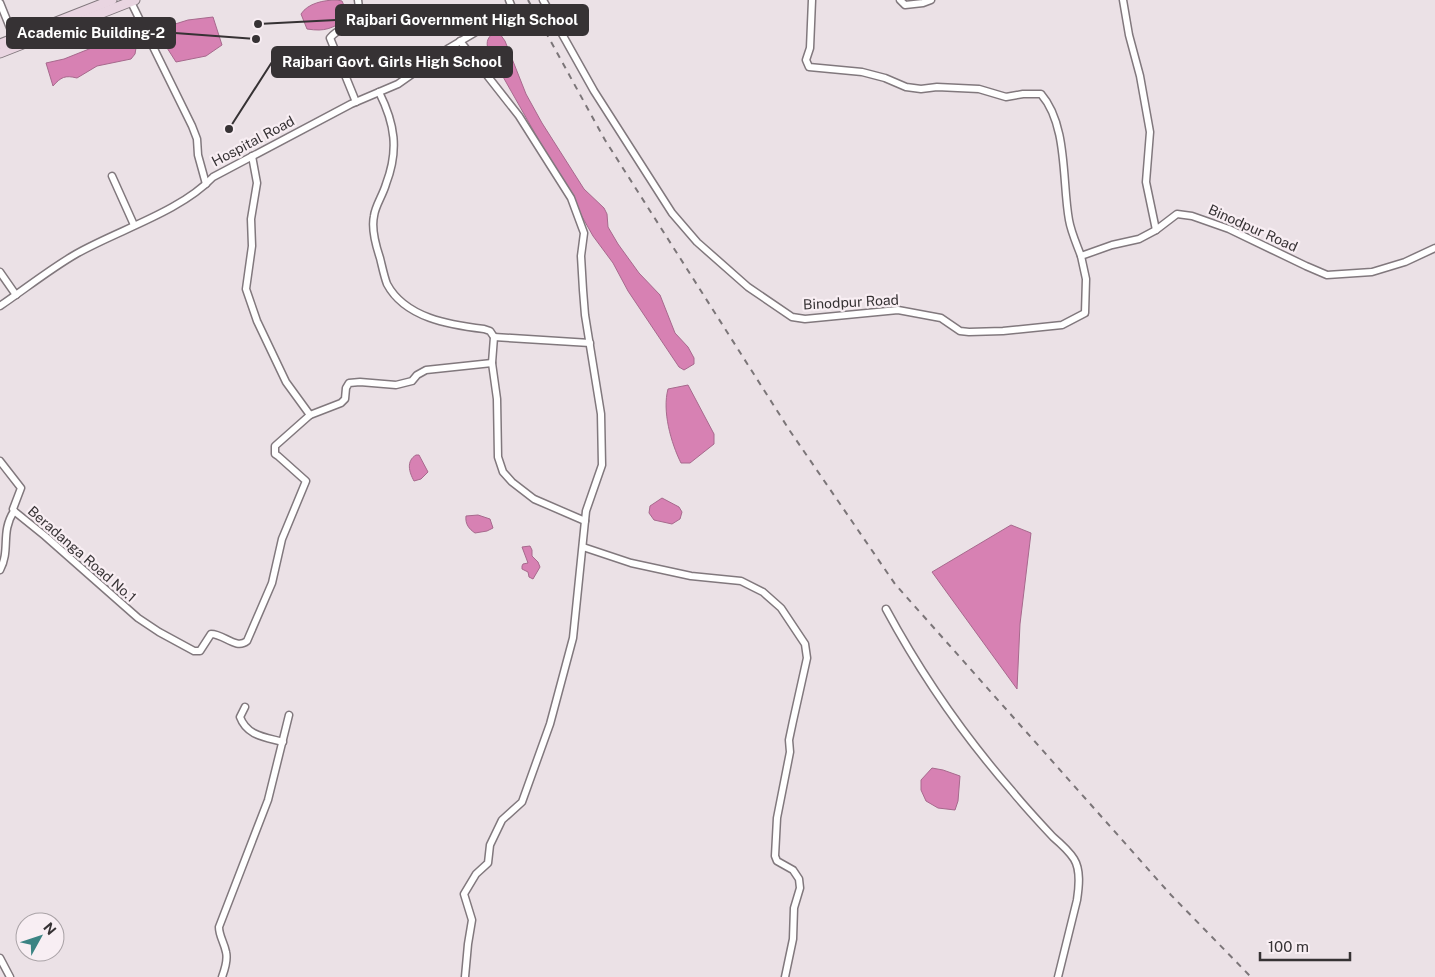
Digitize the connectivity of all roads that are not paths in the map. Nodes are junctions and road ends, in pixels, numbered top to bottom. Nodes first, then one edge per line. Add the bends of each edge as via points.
1 (112, 0) edge
2 (132, 0) edge
3 (358, 0) edge
4 (509, 0) edge
5 (543, 0) edge
6 (812, 0) edge
7 (900, 0) edge
8 (931, 0) edge
9 (1123, 0) edge
10 (0, 3) edge
11 (460, 41) junction
12 (16, 42) junction
13 (0, 44) edge
14 (0, 53) edge
15 (379, 92) junction
16 (356, 102) junction
17 (252, 156) junction
18 (112, 176) dead end
19 (206, 184) junction
20 (134, 225) junction
21 (1156, 230) junction
22 (1435, 248) edge
23 (1081, 256) junction
24 (0, 272) edge
25 (16, 295) junction
26 (0, 306) edge
27 (494, 337) junction
28 (590, 343) junction
29 (492, 363) junction
30 (310, 415) junction
31 (0, 461) edge
32 (14, 512) junction
33 (585, 521) junction
34 (583, 547) junction
35 (0, 570) edge
36 (886, 609) dead end
37 (244, 707) dead end
38 (289, 715) dead end
39 (283, 742) junction
40 (0, 958) edge
41 (10, 977) edge
42 (222, 977) edge
43 (465, 977) edge
44 (785, 977) edge
45 (1058, 977) edge

1 - 12 street
2 - 12 street
2 - 19 street via 192,126
3 - 16 street via 358,16 354,24 330,38
4 - 11 street, Hospital Road via 513,10
5 - 23 street, Binodpur Road via 594,91 672,213 697,242 748,287 792,317 805,319 898,310 941,318 969,332 1062,325 1085,313 1086,279
6 - 23 street via 810,48 806,60 809,67 862,72 921,89 937,86 979,89 1006,97 1041,94 1048,102 1059,135 1069,221
7 - 8 street via 905,5
9 - 21 street via 1150,132 1146,182
10 - 12 street
11 - 15 street, Hospital Road via 398,84
11 - 28 street via 519,116 571,198 584,233 581,256
12 - 13 street
12 - 14 street
15 - 16 street, Hospital Road
15 - 27 street via 389,112 394,152 392,169 374,216 377,249 387,283 412,309 437,321 484,328
16 - 17 street, Hospital Road
17 - 19 street, Hospital Road
17 - 30 street via 257,183 246,289 257,321 286,382
18 - 20 street
19 - 20 street, Hospital Road
20 - 25 street, Hospital Road via 76,254
21 - 22 street, Binodpur Road via 1176,214 1192,216 1229,229 1326,275 1372,272
21 - 23 street, Binodpur Road via 1140,239 1112,244
24 - 25 street
25 - 26 street, Hospital Road
27 - 28 street
27 - 29 street
28 - 33 street via 601,414 602,465
29 - 30 street via 426,370 402,384 349,383 341,403
29 - 33 street via 497,399 498,457 503,472 534,499
30 - 32 street, Beradanga Road No.1 via 275,446 276,454 306,481 282,540 272,583 247,640 242,644 212,634 204,648 198,651 159,632 138,618
31 - 32 street, Beradanga Road No.1 via 21,488
32 - 35 street via 5,528 5,551
33 - 34 street
34 - 43 street via 573,638 550,724 522,802 502,820 490,845 488,863 476,874 464,894 472,920
34 - 44 street via 630,563 691,576 742,581 763,592 781,608 805,644 807,658 776,818 775,856 777,861 793,870 800,888 794,908 793,939
36 - 45 street via 933,688 986,761 1074,858 1079,888
37 - 39 street via 240,717 244,726 251,732
38 - 39 street
39 - 42 street via 268,800 219,927 227,953
40 - 41 street

